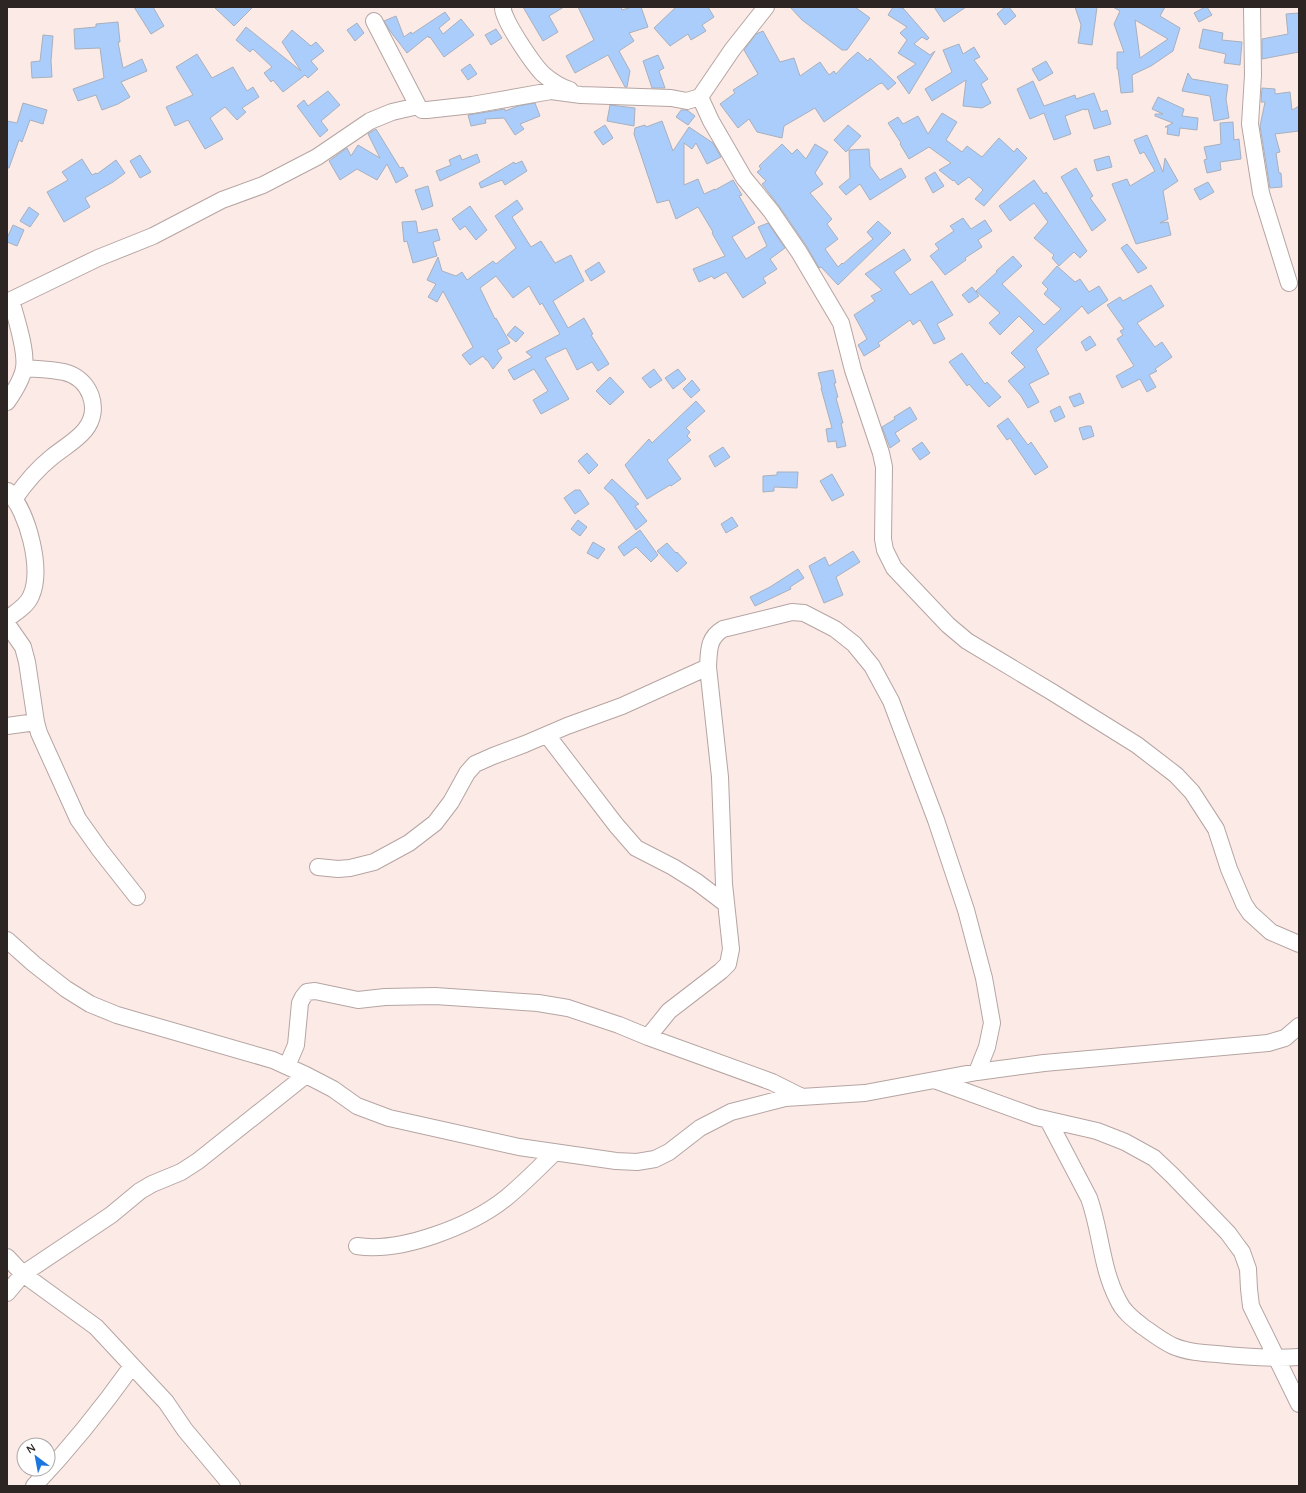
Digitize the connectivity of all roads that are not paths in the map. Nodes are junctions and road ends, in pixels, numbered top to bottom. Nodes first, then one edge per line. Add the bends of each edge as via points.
1 (503, 7) edge
2 (766, 7) edge
3 (1252, 7) edge
4 (374, 21) dead end
5 (582, 95) junction
6 (700, 97) junction
7 (418, 106) junction
8 (1290, 283) dead end
9 (9, 301) edge
10 (24, 368) junction
11 (7, 402) edge
12 (11, 494) edge
13 (7, 619) edge
14 (7, 624) edge
15 (708, 666) junction
16 (36, 722) junction
17 (7, 726) edge
18 (547, 735) junction
19 (318, 867) dead end
20 (137, 897) dead end
21 (726, 904) junction
22 (7, 940) edge
23 (1299, 944) edge
24 (1299, 1026) edge
25 (648, 1037) junction
26 (287, 1066) junction
27 (977, 1072) junction
28 (306, 1075) junction
29 (935, 1080) junction
30 (802, 1097) junction
31 (1048, 1120) junction
32 (555, 1152) junction
33 (357, 1246) dead end
34 (7, 1257) edge
35 (23, 1274) junction
36 (7, 1293) edge
37 (1299, 1357) edge
38 (1276, 1358) junction
39 (132, 1366) junction
40 (1299, 1404) edge
41 (34, 1486) edge
42 (232, 1486) edge

1 - 5 street via 512,29 543,74
2 - 6 street
3 - 8 street via 1253,75 1250,124 1261,193
4 - 7 street
5 - 6 street via 671,98 687,101
5 - 7 street via 551,91 472,105 427,110 422,110
6 - 23 street via 744,178 791,240 841,323 853,370 881,453 884,467 883,539 885,550 894,568 948,625 967,641 1137,745 1176,775 1192,792 1216,829 1229,869 1250,913 1271,932
7 - 9 street via 392,112 370,121 317,157 269,182 222,200 153,236 98,258
9 - 10 street via 23,350
10 - 11 street via 20,381
10 - 12 street via 64,372 82,382 90,393 92,419 73,441 38,468
12 - 13 street via 20,507 32,543 34,587 26,605
14 - 16 street via 23,647
15 - 18 street via 622,706
15 - 21 street via 720,777
15 - 27 street via 709,649 715,634 723,629 792,612 804,613 835,629 854,644 872,666 894,707 936,820 966,910 984,978 992,1023 987,1047
16 - 17 street
16 - 20 street via 41,739 78,819
18 - 19 street via 475,764 443,814 409,843 374,862 361,866 338,869
18 - 21 street via 636,848 673,867
21 - 25 street via 731,949 728,964 669,1011
22 - 26 street via 61,985 90,1004 117,1015
24 - 27 street via 1285,1038 1268,1043 1091,1057
25 - 26 street via 568,1008 538,1003 418,995 358,1000 315,991 307,992 300,1003 296,1045
25 - 30 street via 772,1082
26 - 28 street
27 - 29 street
28 - 32 street via 358,1106 389,1118 519,1147
28 - 35 street via 198,1161 140,1191
29 - 30 street via 866,1093
29 - 31 street
30 - 32 street via 785,1098 731,1112 700,1128 669,1152 655,1159 637,1162 616,1161
31 - 38 street via 1097,1131 1126,1142 1154,1158 1228,1233 1245,1260 1252,1306
31 - 38 street via 1089,1198 1112,1286 1117,1300 1129,1316 1173,1346 1194,1352
32 - 33 street via 505,1199 462,1224 409,1243 369,1248
34 - 35 street
35 - 36 street
35 - 39 street via 96,1327
37 - 38 street
38 - 40 street
39 - 41 street via 67,1450
39 - 42 street via 166,1402 185,1430

